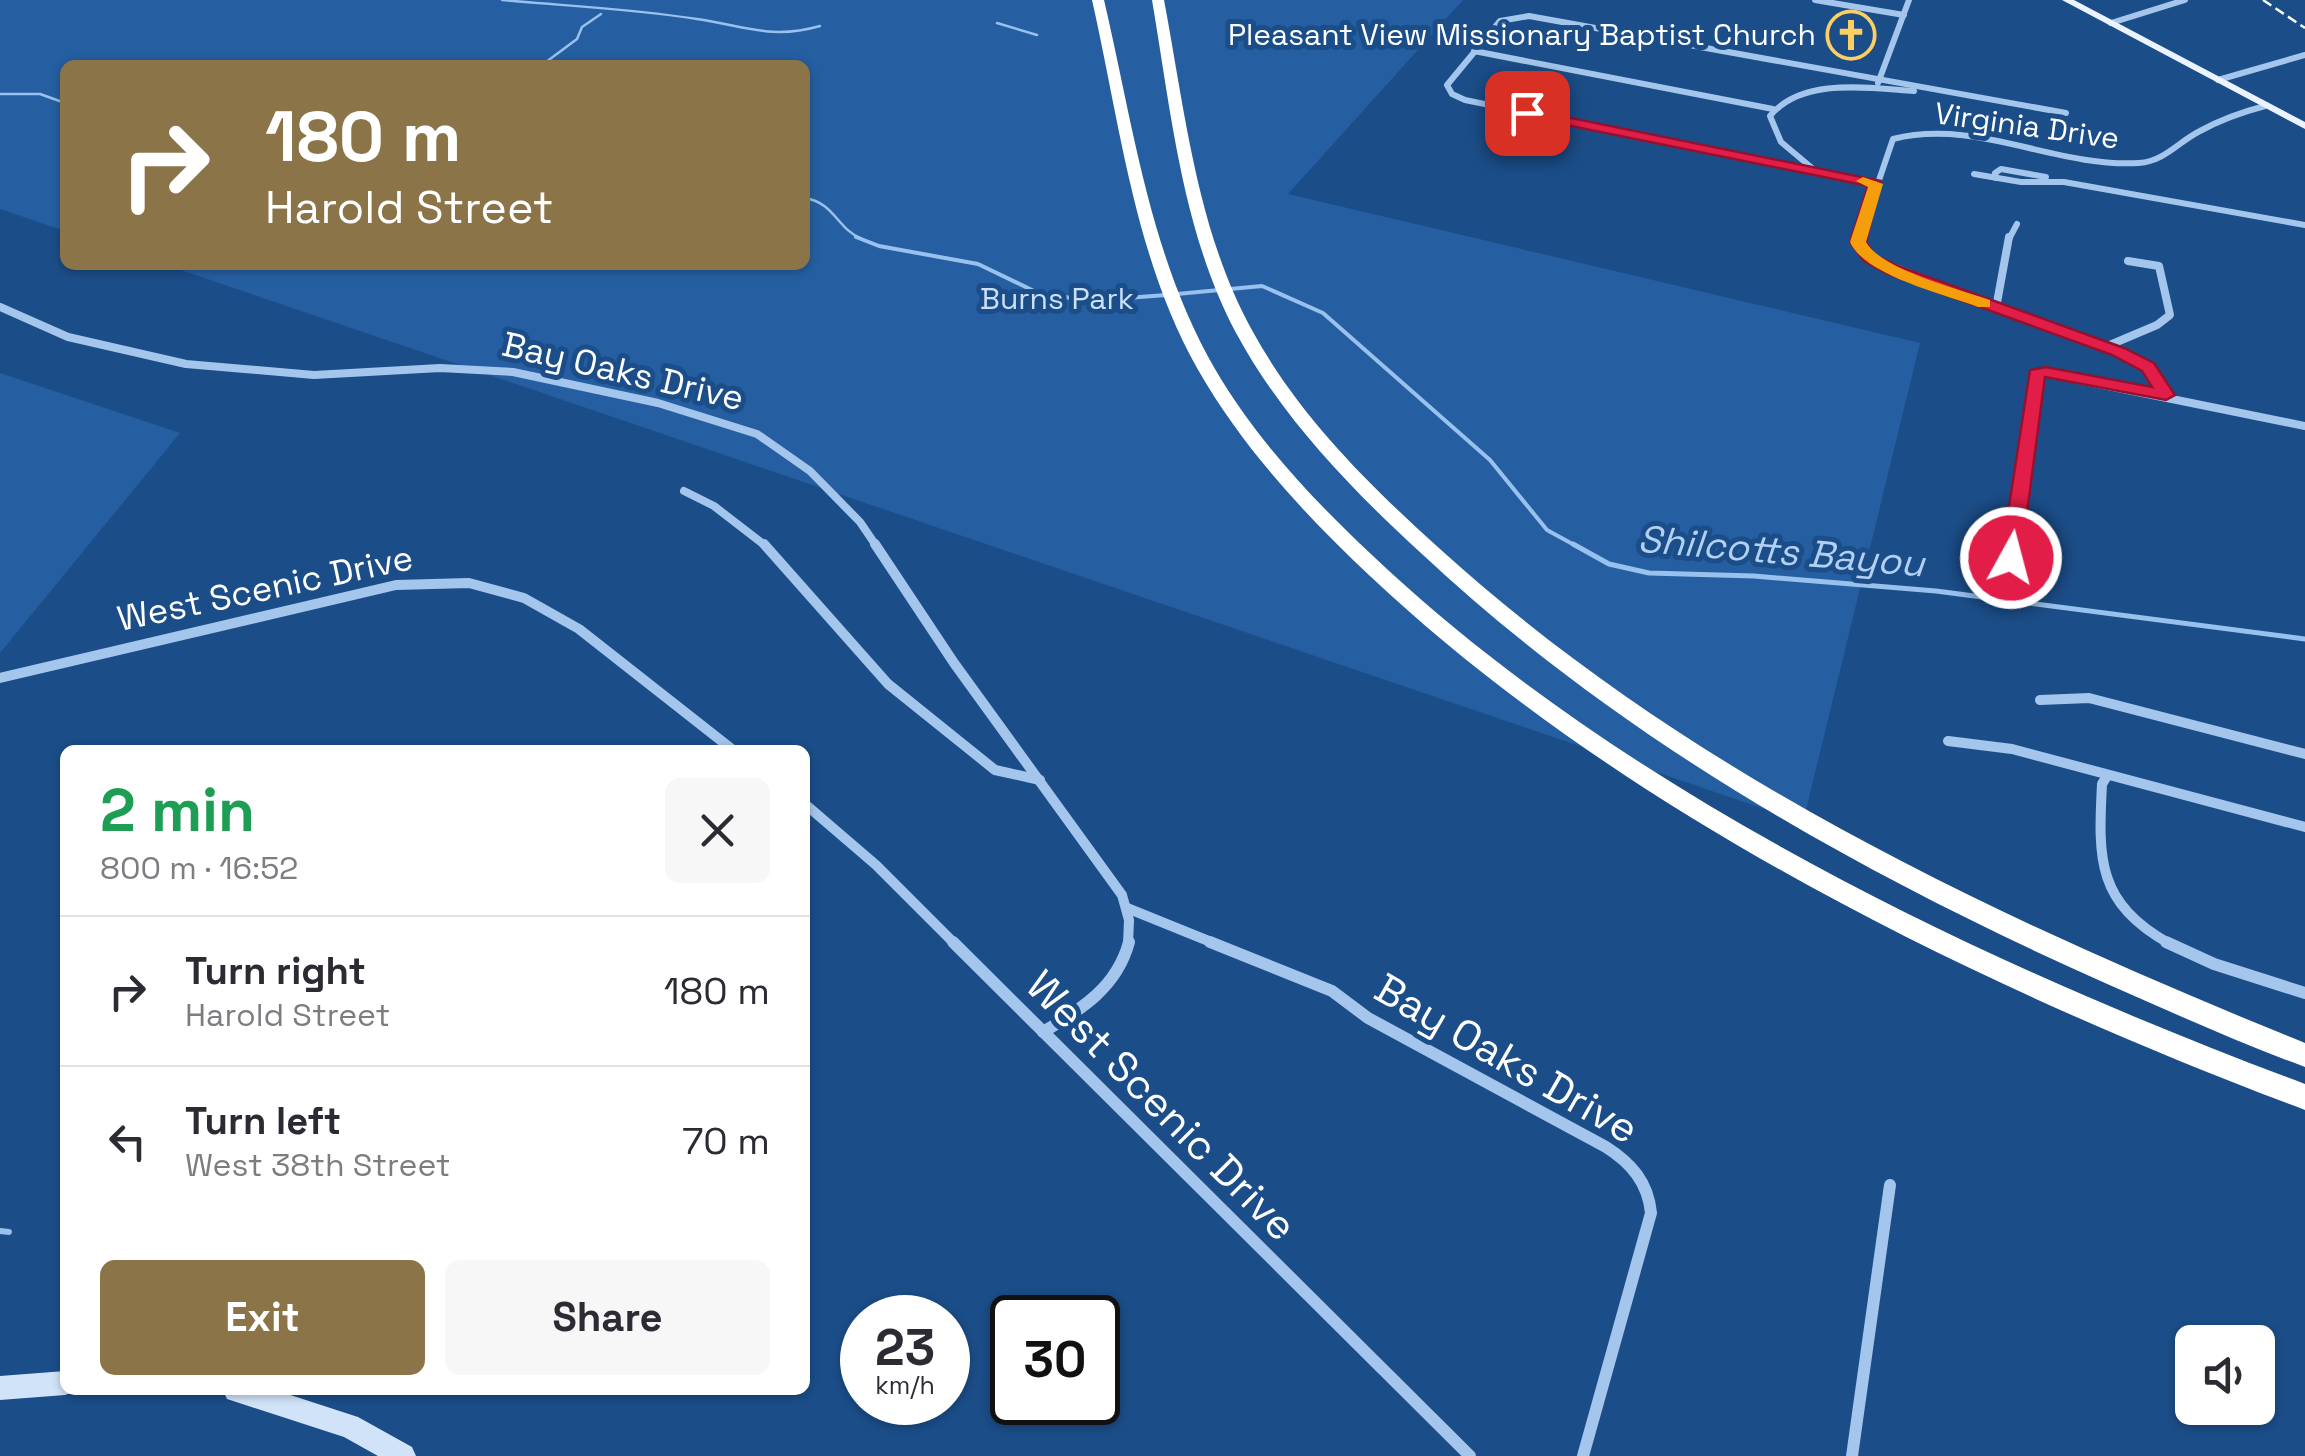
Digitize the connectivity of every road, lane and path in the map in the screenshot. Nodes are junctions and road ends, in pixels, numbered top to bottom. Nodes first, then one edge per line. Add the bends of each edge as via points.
1 (1098, 0) edge
2 (1158, 0) edge
3 (1815, 0) edge
4 (1910, 0) edge
5 (2067, 0) edge
6 (2185, 0) edge
7 (1904, 15) junction
8 (2111, 23) junction
9 (1474, 51) junction
10 (2305, 55) edge
11 (1880, 80) junction
12 (2218, 80) junction
13 (1874, 88) junction
14 (1962, 94) junction
15 (2265, 106) junction
16 (1773, 109) junction
17 (2066, 113) dead end
18 (2305, 126) edge
19 (1817, 172) junction
20 (1974, 174) dead end
21 (1876, 184) junction
22 (2017, 224) dead end
23 (2305, 225) edge
24 (2128, 261) dead end
25 (0, 307) edge
26 (1996, 308) junction
27 (2105, 346) junction
28 (2166, 395) junction
29 (2305, 426) edge
30 (684, 492) dead end
31 (2011, 558) dead end
32 (0, 678) edge
33 (2040, 700) dead end
34 (1948, 741) dead end
35 (727, 745) edge
36 (2305, 754) edge
37 (2107, 776) junction
38 (1040, 780) junction
39 (810, 808) edge
40 (2305, 827) edge
41 (1126, 908) junction
42 (2305, 993) edge
43 (1043, 1032) junction
44 (2305, 1056) edge
45 (2305, 1097) edge
46 (1890, 1185) dead end
47 (60, 1383) edge
48 (0, 1388) edge
49 (262, 1395) edge
50 (402, 1456) edge
51 (1470, 1456) edge
52 (1584, 1456) edge
53 (1852, 1456) edge

1 - 45 highway via 1164,275 1180,316 1265,454 1411,604 1568,725 1780,857 2126,1025
2 - 44 highway via 1202,217 1234,311 1301,414 1409,534 1491,606 1644,719 1786,808 1970,907
3 - 7 street
4 - 7 street
5 - 8 main road
6 - 8 street
7 - 11 street
8 - 12 main road
9 - 11 street via 1500,21 1537,16
9 - 16 street
9 - 19 street via 1448,82 1447,89 1465,100
10 - 12 street
11 - 13 street
11 - 14 street
12 - 15 main road
13 - 14 street
13 - 16 street via 1797,95
14 - 17 street
15 - 18 main road
15 - 21 street, Virginia Drive via 2141,163 1912,133 1890,142
16 - 19 street via 1774,134
19 - 21 street
20 - 23 street via 2064,182
21 - 26 street, Virginia Drive via 1859,248 1878,264
22 - 26 street
24 - 27 street via 2159,266 2170,315 2163,324
25 - 38 street, Bay Oaks Drive via 68,337 186,364 314,375 512,372 658,403 757,434 810,471 860,522
26 - 27 street
27 - 28 street via 2142,362
28 - 29 street
28 - 31 street via 2036,374
30 - 38 street via 727,511 787,565 874,670 985,768
32 - 35 street, West Scenic Drive via 396,585 469,582 524,598 579,628
33 - 36 street via 2090,698
34 - 37 street via 2012,749
37 - 40 street
37 - 42 street via 2099,857 2112,891 2138,922 2174,948
38 - 41 street, Bay Oaks Drive
39 - 43 street, West Scenic Drive
41 - 43 street via 1127,948 1114,978 1088,1008
41 - 52 street, Bay Oaks Drive via 1332,991 1368,1018 1606,1147 1642,1178 1651,1214
43 - 51 street, West Scenic Drive
46 - 53 street
47 - 48 street
49 - 50 street via 350,1426

